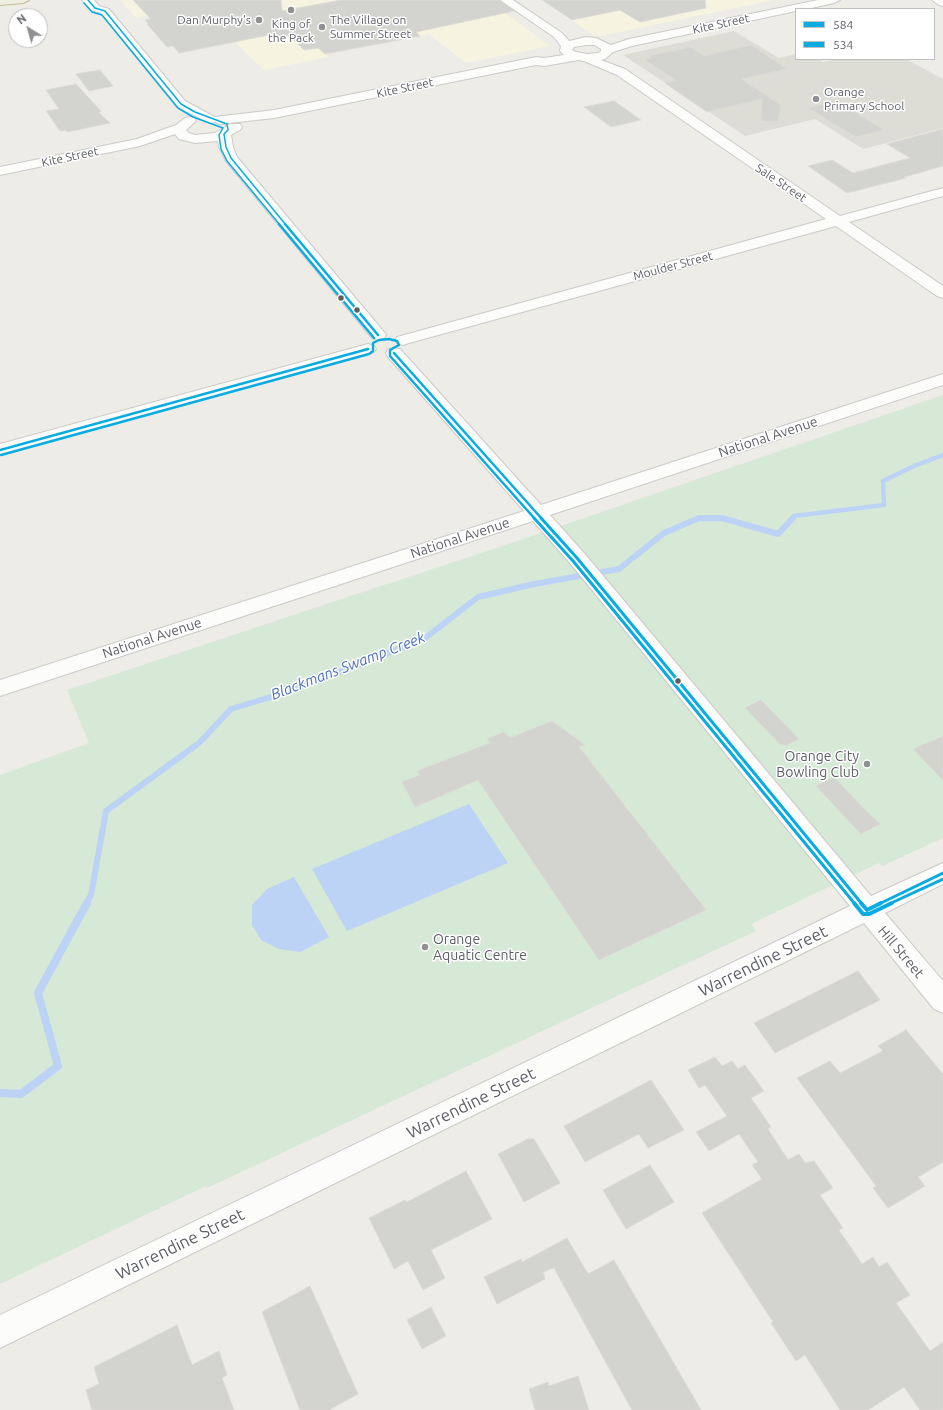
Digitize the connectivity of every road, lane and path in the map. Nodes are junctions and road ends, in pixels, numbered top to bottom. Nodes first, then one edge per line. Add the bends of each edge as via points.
1 (3, 0) edge
2 (23, 0) edge
3 (88, 0) edge
4 (506, 0) edge
5 (524, 0) edge
6 (813, 0) edge
7 (834, 0) edge
8 (938, 0) edge
9 (0, 2) edge
10 (943, 3) edge
11 (104, 5) edge
12 (795, 8) edge
13 (796, 8) edge
14 (592, 42) junction
15 (566, 47) junction
16 (607, 52) junction
17 (582, 57) junction
18 (536, 61) junction
19 (621, 72) junction
20 (181, 104) junction
21 (220, 126) junction
22 (189, 132) junction
23 (231, 158) junction
24 (0, 172) edge
25 (943, 192) edge
26 (836, 221) junction
27 (943, 293) edge
28 (378, 335) junction
29 (398, 347) junction
30 (368, 349) junction
31 (943, 379) edge
32 (0, 450) edge
33 (537, 513) junction
34 (0, 688) edge
35 (943, 873) edge
36 (866, 910) junction
37 (943, 1002) edge
38 (0, 1332) edge

1 - 9 highway
2 - 9 highway
3 - 11 street via 95,8
4 - 15 street via 558,36
5 - 14 street via 568,33
6 - 14 street, Kite Street via 624,39
7 - 13 street, Kite Street
8 - 10 street
11 - 20 street
12 - 16 street, Kite Street via 629,43
14 - 15 street, Kite Street via 575,42
14 - 16 street, Sale Street via 605,46
15 - 17 street, Sale Street via 568,53
15 - 18 street, Kite Street via 537,58
16 - 17 street, Kite Street
16 - 19 street, Sale Street
17 - 18 street, Kite Street
17 - 19 street, Sale Street
18 - 21 street, Kite Street
19 - 26 street, Sale Street
20 - 21 street
20 - 22 street
21 - 22 street via 196,120
21 - 22 street via 214,138
21 - 23 street
22 - 23 street
22 - 24 street, Kite Street
23 - 28 street
25 - 26 street, Moulder Street
26 - 27 street, Sale Street
26 - 29 street, Moulder Street
28 - 29 street via 395,335
28 - 30 street via 369,340 366,346
29 - 30 street via 376,354
29 - 33 street, Hill Street
30 - 32 street
31 - 33 street, National Avenue
33 - 34 street, National Avenue
33 - 36 street, Hill Street via 612,600
35 - 36 street, Warrendine Street
36 - 37 street, Hill Street
36 - 38 street, Warrendine Street

